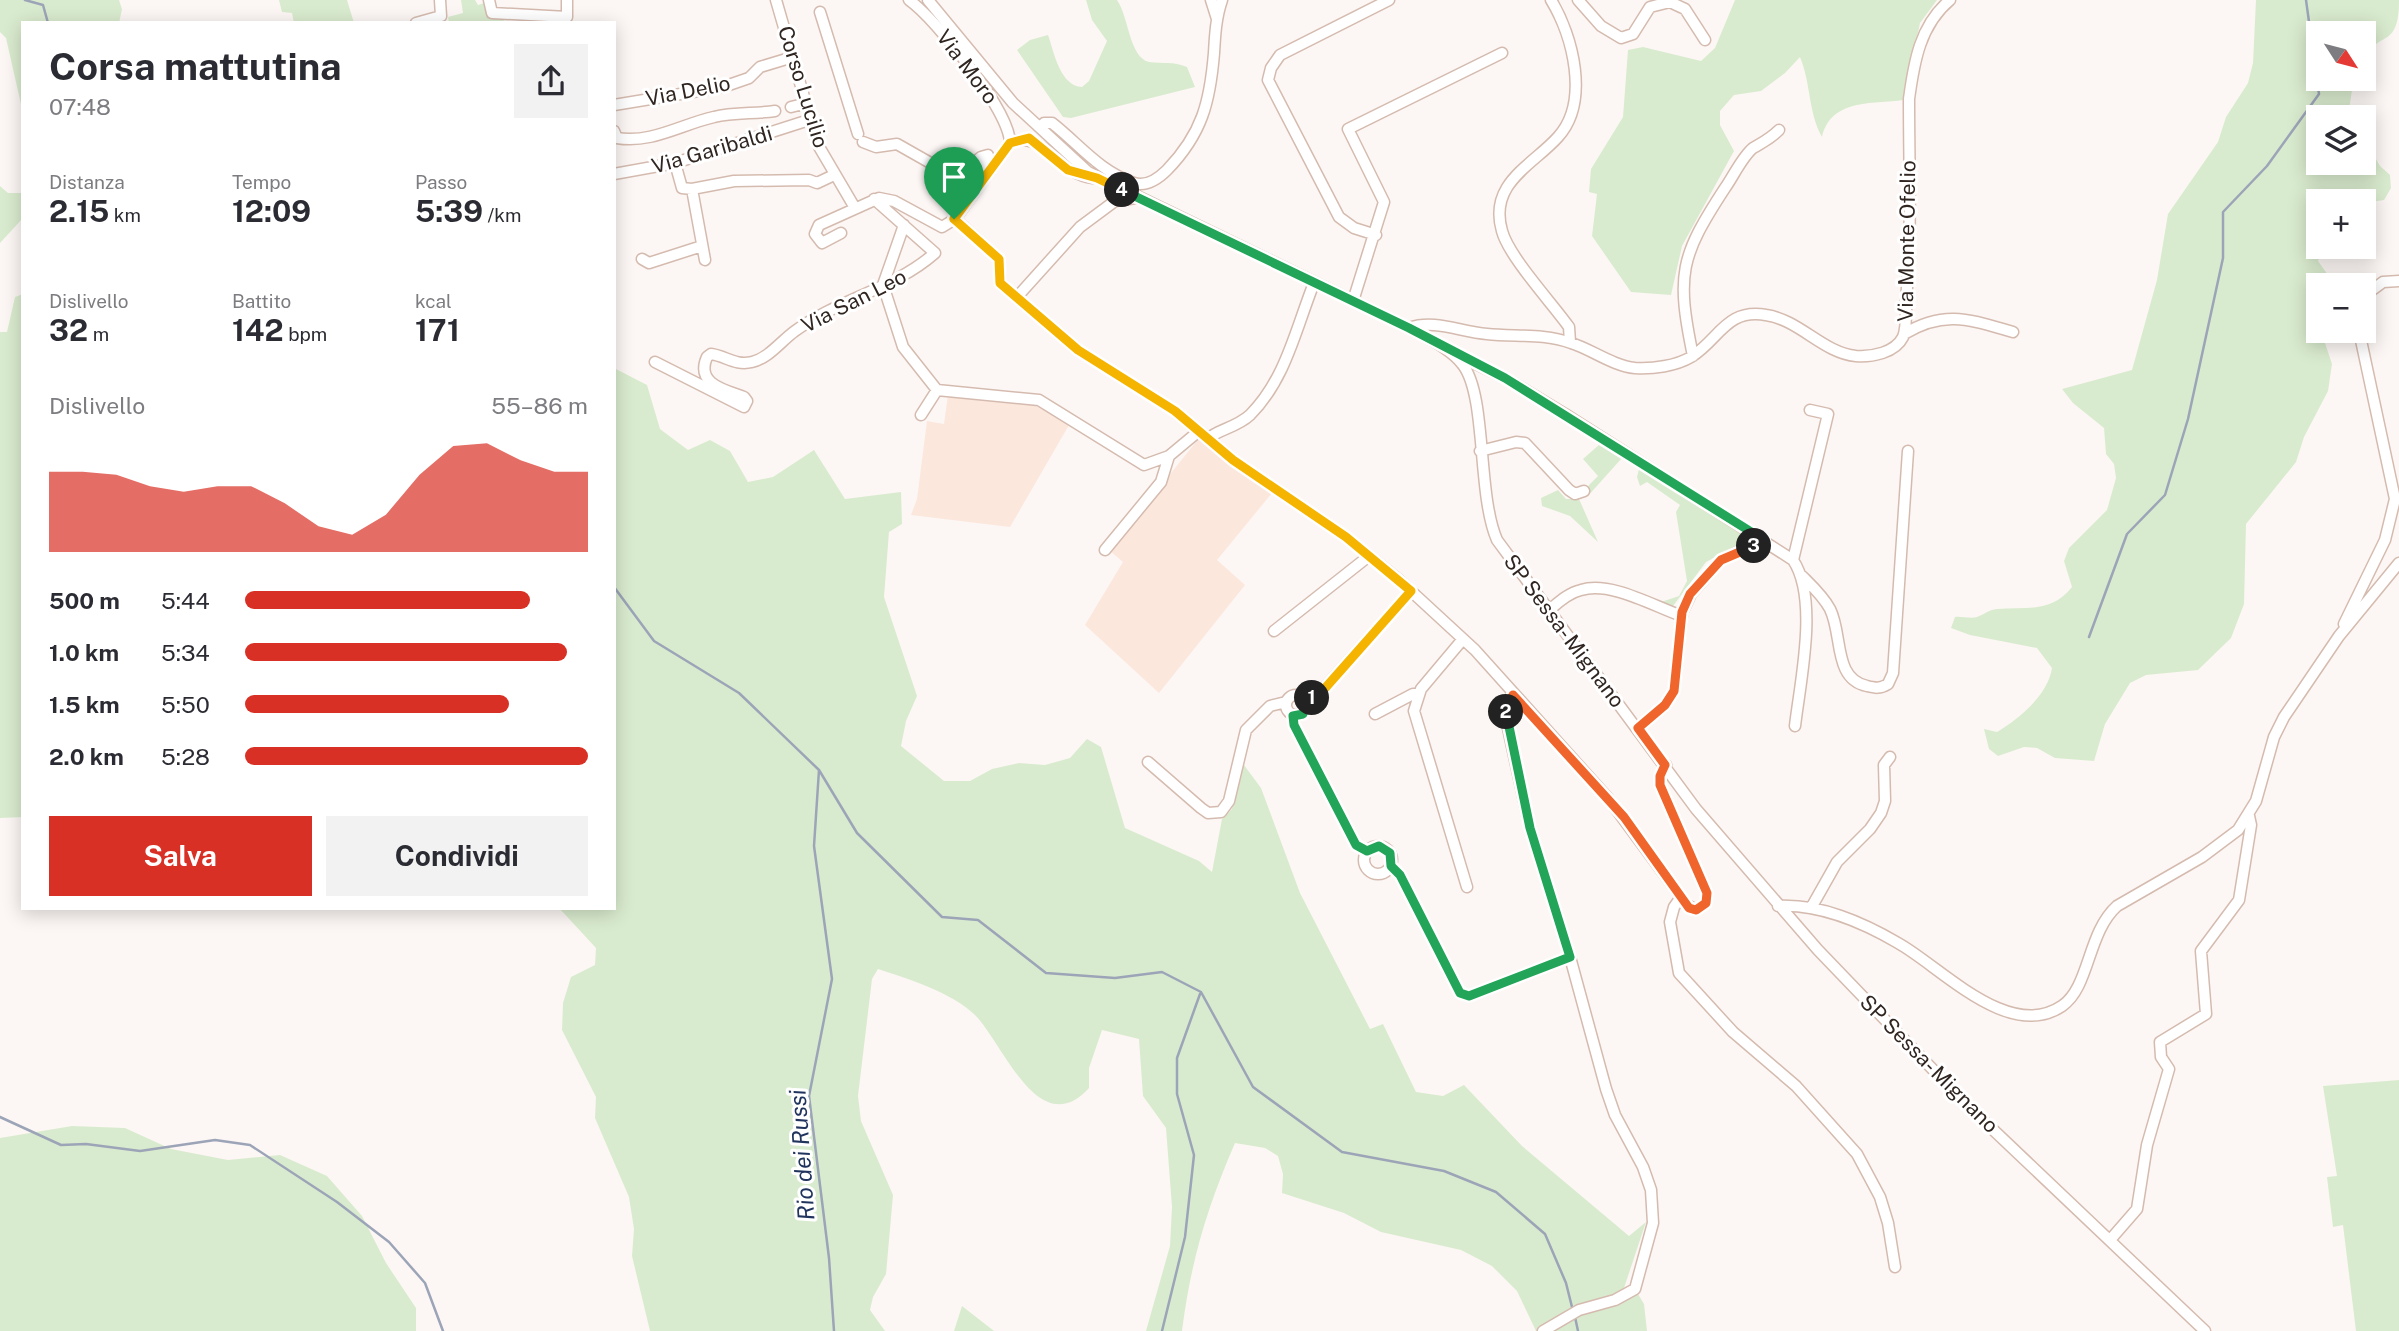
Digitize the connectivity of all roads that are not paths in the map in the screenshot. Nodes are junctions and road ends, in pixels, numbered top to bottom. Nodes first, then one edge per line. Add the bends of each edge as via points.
1 (440, 0) edge
2 (489, 0) edge
3 (567, 0) edge
4 (776, 0) edge
5 (909, 0) edge
6 (928, 0) edge
7 (1211, 0) edge
8 (1222, 0) edge
9 (1389, 0) edge
10 (1551, 0) edge
11 (1578, 0) edge
12 (1950, 0) edge
13 (820, 12) dead end
14 (1217, 19) junction
15 (423, 21) edge
16 (1705, 40) dead end
17 (1502, 53) dead end
18 (793, 57) junction
19 (616, 104) edge
20 (803, 104) junction
21 (791, 107) dead end
22 (775, 111) dead end
23 (808, 120) junction
24 (1040, 128) junction
25 (1779, 130) dead end
26 (616, 134) edge
27 (1010, 143) junction
28 (675, 163) junction
29 (934, 165) dead end
30 (616, 174) edge
31 (834, 175) junction
32 (943, 176) dead end
33 (1097, 178) junction
34 (692, 189) junction
35 (970, 198) junction
36 (1140, 198) junction
37 (874, 199) junction
38 (855, 208) junction
39 (954, 219) junction
40 (904, 225) junction
41 (841, 233) dead end
42 (1376, 235) junction
43 (702, 246) junction
44 (642, 259) dead end
45 (705, 260) dead end
46 (2399, 281) edge
47 (1314, 283) junction
48 (883, 285) junction
49 (2376, 287) edge
50 (1017, 297) junction
51 (1353, 301) junction
52 (1409, 328) junction
53 (2013, 332) dead end
54 (1904, 334) junction
55 (1570, 342) junction
56 (2361, 343) edge
57 (1450, 352) junction
58 (1693, 356) junction
59 (655, 362) dead end
60 (937, 390) junction
61 (1811, 411) dead end
62 (921, 415) dead end
63 (1199, 431) junction
64 (1208, 439) junction
65 (1480, 450) junction
66 (1908, 451) dead end
67 (1170, 456) junction
68 (1584, 491) dead end
69 (1764, 540) junction
70 (1105, 550) dead end
71 (1369, 556) junction
72 (1793, 560) junction
73 (2399, 563) edge
74 (1801, 576) junction
75 (1411, 591) junction
76 (1548, 611) junction
77 (1682, 616) junction
78 (1274, 631) dead end
79 (2339, 636) junction
80 (1463, 639) junction
81 (1419, 694) junction
82 (1513, 695) junction
83 (1306, 701) junction
84 (1286, 702) junction
85 (1375, 713) dead end
86 (1293, 716) junction
87 (1795, 726) dead end
88 (1638, 728) junction
89 (1891, 757) dead end
90 (1148, 762) dead end
91 (1665, 765) junction
92 (2249, 816) junction
93 (1367, 851) junction
94 (1391, 866) junction
95 (1467, 887) dead end
96 (1681, 897) junction
97 (1778, 906) junction
98 (1811, 908) junction
99 (1570, 957) junction
100 (2110, 1240) junction
101 (1895, 1266) dead end
102 (1543, 1331) edge
103 (2205, 1331) edge

1 - 15 street via 441,16
2 - 3 street via 492,13 567,18
4 - 18 street, Corso Lucilio
5 - 27 street, Via Moro via 931,19 991,97 1007,122
6 - 24 street, SP Sessa- Mignano via 1005,94
7 - 14 street
8 - 14 street
9 - 42 street via 1280,55 1268,80 1339,217 1354,229
10 - 55 street via 1569,43 1573,108 1559,136 1512,177 1500,219 1512,252 1569,327
11 - 16 street via 1601,26 1626,38 1650,7 1670,2 1685,9
12 - 54 street, Via Monte Ofelio via 1926,27 1912,76
13 - 29 street via 861,138 876,147 897,144
14 - 24 street via 1200,128 1155,180 1137,184 1121,178 1099,165 1052,123
17 - 42 street via 1348,129 1384,202
18 - 19 street, Via Delio via 723,86
18 - 20 street, Corso Lucilio
20 - 21 street
20 - 23 street, Corso Lucilio
22 - 26 street via 716,116 652,136 619,139
23 - 28 street, Via Garibaldi
23 - 31 street, Corso Lucilio
24 - 33 street, SP Sessa- Mignano
25 - 58 street via 1742,163 1688,250 1683,283
27 - 33 street via 1029,138 1068,170
27 - 35 street
28 - 30 street, Via Garibaldi
28 - 34 street via 682,188
31 - 34 street via 817,183 734,181
31 - 38 street, Corso Lucilio
32 - 35 street via 949,182 988,155 966,190
33 - 36 street, SP Sessa- Mignano
34 - 43 street
35 - 39 street
36 - 47 street, SP Sessa- Mignano
36 - 50 street via 1115,201 1080,227
37 - 38 street
37 - 39 street via 894,201 942,227
37 - 40 street
38 - 41 street via 819,225 815,232 822,243
39 - 50 street via 999,259 1000,283
40 - 48 street
40 - 48 street, Via San Leo via 935,253 897,282
42 - 51 street
43 - 44 street via 649,263
43 - 45 street
46 - 49 street
47 - 51 street, SP Sessa- Mignano
47 - 64 street via 1278,377 1254,410
48 - 59 street, Via San Leo via 808,321 755,362 707,357 707,379 744,397 744,407
48 - 60 street via 904,347
50 - 63 street via 1078,350
51 - 52 street, SP Sessa- Mignano
52 - 55 street via 1432,324
52 - 57 street, SP Sessa- Mignano
53 - 54 street via 1948,317
54 - 58 street, Via Monte Ofelio via 1887,351 1856,356 1839,352 1791,322 1764,314 1744,316 1724,324
55 - 58 street via 1633,368
56 - 79 street via 2395,499 2385,540
57 - 65 street, SP Sessa- Mignano via 1471,380
57 - 69 street via 1517,386
60 - 62 street
60 - 67 street via 1039,400 1140,464
61 - 72 street via 1828,414
63 - 64 street
63 - 67 street
64 - 71 street
65 - 68 street via 1525,443 1569,490 1575,494
65 - 76 street, SP Sessa- Mignano via 1492,529
66 - 74 street via 1893,673 1888,684 1877,688 1848,677 1829,607
67 - 70 street via 1161,482
69 - 72 street
69 - 77 street via 1710,569 1685,602
71 - 75 street
71 - 78 street
72 - 74 street
73 - 79 street
74 - 87 street via 1805,631
75 - 80 street
75 - 83 street via 1319,695
76 - 77 street via 1571,594 1590,589 1611,591
76 - 88 street, SP Sessa- Mignano
77 - 88 street via 1674,691
79 - 92 street via 2284,717
80 - 81 street
80 - 82 street
81 - 85 street
81 - 95 street via 1416,720
82 - 96 street via 1624,817
82 - 99 street via 1506,710 1510,742 1542,871
83 - 84 street via 1296,695
83 - 86 street via 1306,710
84 - 86 street
84 - 90 street via 1270,706 1246,730 1229,802 1221,812 1201,808
86 - 93 street via 1356,845
88 - 91 street, SP Sessa- Mignano
89 - 98 street via 1884,765 1881,813 1837,862
91 - 96 street via 1660,785 1707,893 1706,903 1696,910
91 - 97 street, SP Sessa- Mignano via 1730,852
92 - 98 street via 2224,842 2104,918 2076,991 2062,1006 2041,1014 1991,1005 1888,937
92 - 100 street via 2242,892 2201,951 2206,1014 2160,1042 2161,1058 2169,1069 2147,1145 2137,1209
93 - 94 street via 1385,848
93 - 94 street via 1364,858 1370,872 1378,874
94 - 99 street via 1400,875 1460,993 1469,996
96 - 101 street via 1670,922 1679,973 1733,1032 1796,1086 1861,1160 1880,1197
97 - 98 street
97 - 100 street, SP Sessa- Mignano via 1966,1104
99 - 102 street via 1606,1089 1646,1175 1654,1208 1639,1282 1629,1294 1588,1306
100 - 103 street, SP Sessa- Mignano

